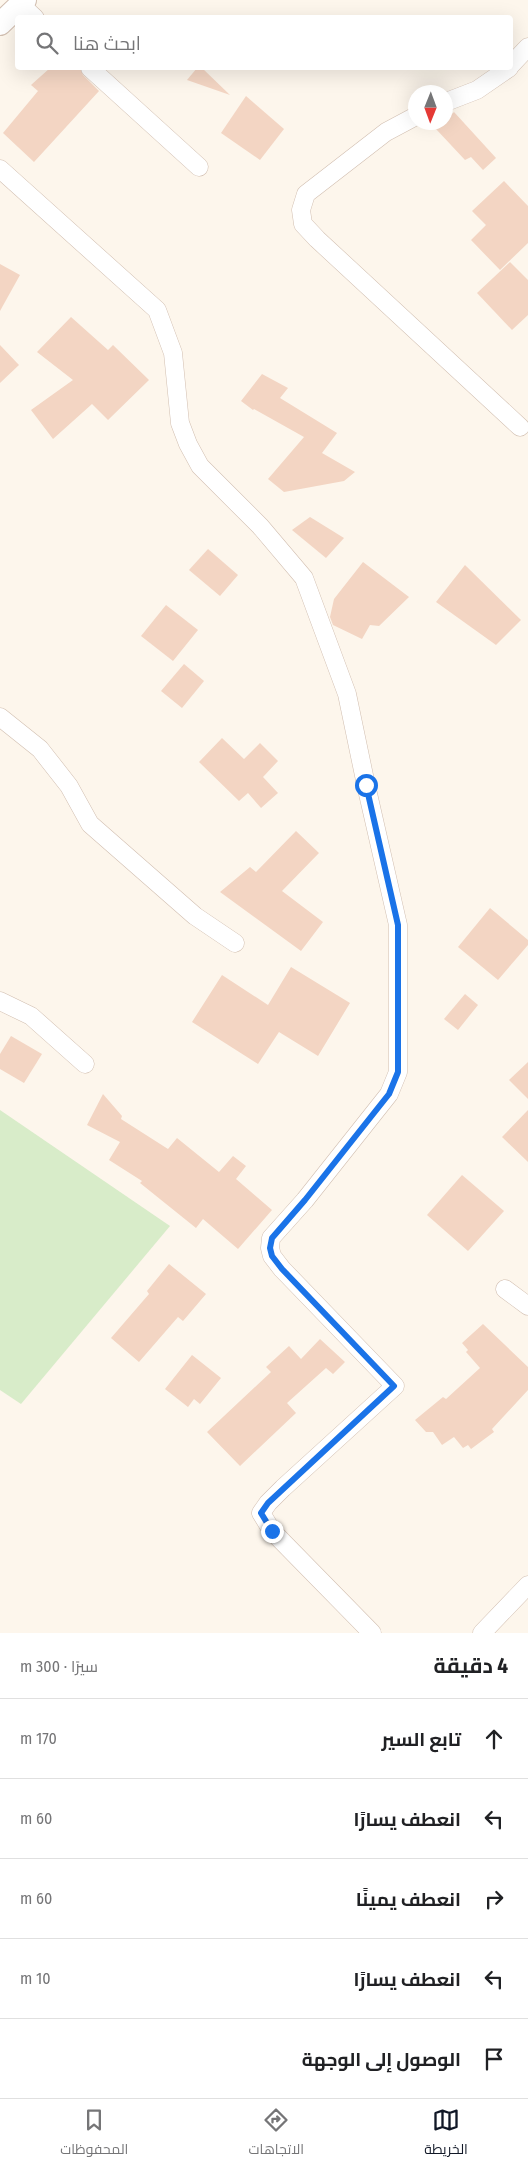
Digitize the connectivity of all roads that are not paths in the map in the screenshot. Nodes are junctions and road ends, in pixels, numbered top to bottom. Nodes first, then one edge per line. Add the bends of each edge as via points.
1 (27, 7) edge
2 (0, 24) edge
3 (528, 47) edge
4 (513, 64) edge
5 (92, 70) edge
6 (506, 70) edge
7 (453, 99) edge
8 (408, 120) edge
9 (199, 167) dead end
10 (0, 169) edge
11 (520, 427) dead end
12 (0, 717) edge
13 (235, 942) dead end
14 (0, 1001) edge
15 (84, 1064) dead end
16 (505, 1289) dead end
17 (528, 1306) edge
18 (528, 1585) edge
19 (372, 1633) edge
20 (482, 1633) edge

1 - 2 street
3 - 4 street
5 - 9 street
6 - 7 street via 477,90
8 - 11 street via 386,132 306,194 300,210 303,224
10 - 19 street via 157,310 173,353 180,423 188,444 200,466 260,526 304,578 347,694 398,925 398,1072 389,1094 272,1238 270,1248 282,1269 394,1386 283,1488 261,1513 272,1531
12 - 13 street via 40,750 69,786 90,824 195,916
14 - 15 street via 31,1016
16 - 17 street
18 - 20 street

